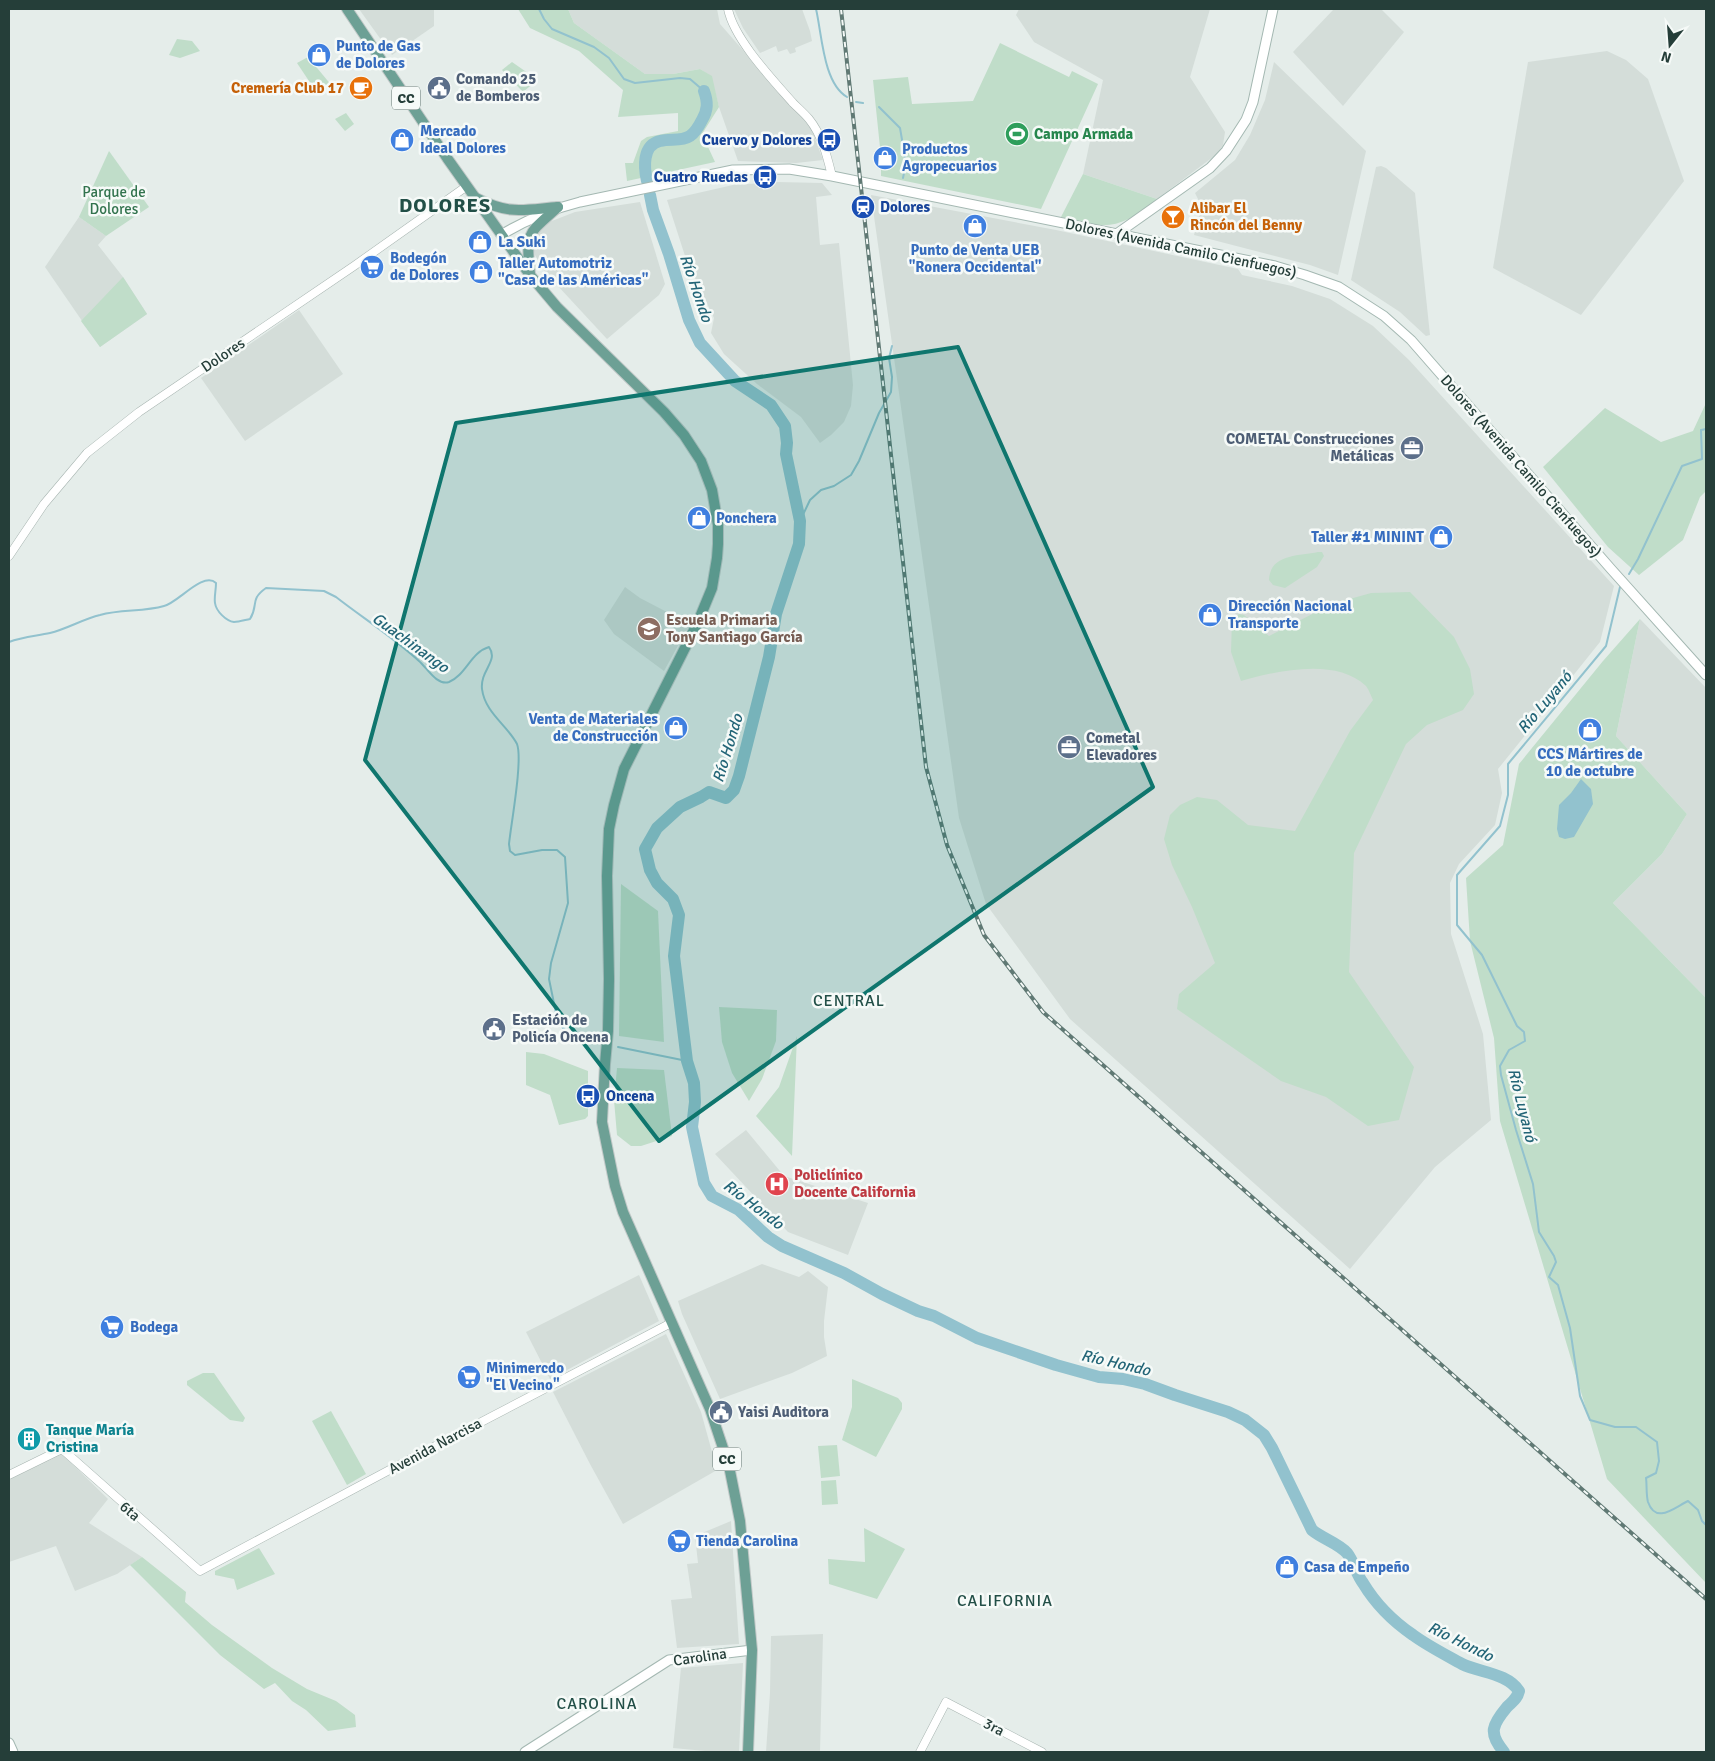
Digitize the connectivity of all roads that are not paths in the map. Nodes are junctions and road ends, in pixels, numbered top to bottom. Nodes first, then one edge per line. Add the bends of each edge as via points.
1 (347, 9) edge
2 (728, 9) edge
3 (1273, 9) edge
4 (832, 176) junction
5 (467, 186) junction
6 (474, 197) junction
7 (558, 207) junction
8 (1118, 233) junction
9 (501, 235) junction
10 (530, 275) junction
11 (9, 556) edge
12 (1706, 675) edge
13 (672, 1324) junction
14 (9, 1475) edge
15 (200, 1572) joint
16 (752, 1650) junction
17 (9, 1743) edge
18 (13, 1752) edge
19 (525, 1752) edge
20 (748, 1752) edge
21 (920, 1752) edge
22 (1042, 1752) edge

1 - 5 main road, CC
2 - 4 street via 735,31 810,120 824,144
3 - 8 main road via 1253,102 1246,120 1226,151 1210,168
4 - 7 main road, Dolores (Avenida Camilo Cienfuegos) via 789,170 733,170
4 - 8 main road, Dolores (Avenida Camilo Cienfuegos)
5 - 6 main road, CC
5 - 11 street, Dolores via 139,412 87,453 44,504
6 - 7 main road via 512,211
6 - 9 main road, CC
7 - 9 main road, Dolores (Avenida Camilo Cienfuegos)
7 - 10 main road via 528,238
8 - 12 main road, Dolores (Avenida Camilo Cienfuegos) via 1305,275 1339,288 1384,316 1411,340
9 - 10 main road, CC
10 - 13 main road, CC via 557,307 684,435 708,479 718,525 717,558 709,594 624,769 609,829 608,1031 602,1122 623,1212
13 - 15 street, Avenida Narcisa
13 - 16 main road, CC via 710,1409 729,1466 740,1522
14 - 15 street, 6ta via 62,1449
16 - 19 main road, Carolina via 668,1660
16 - 20 main road, CC
17 - 18 main road
21 - 22 street, 3ra via 946,1702

